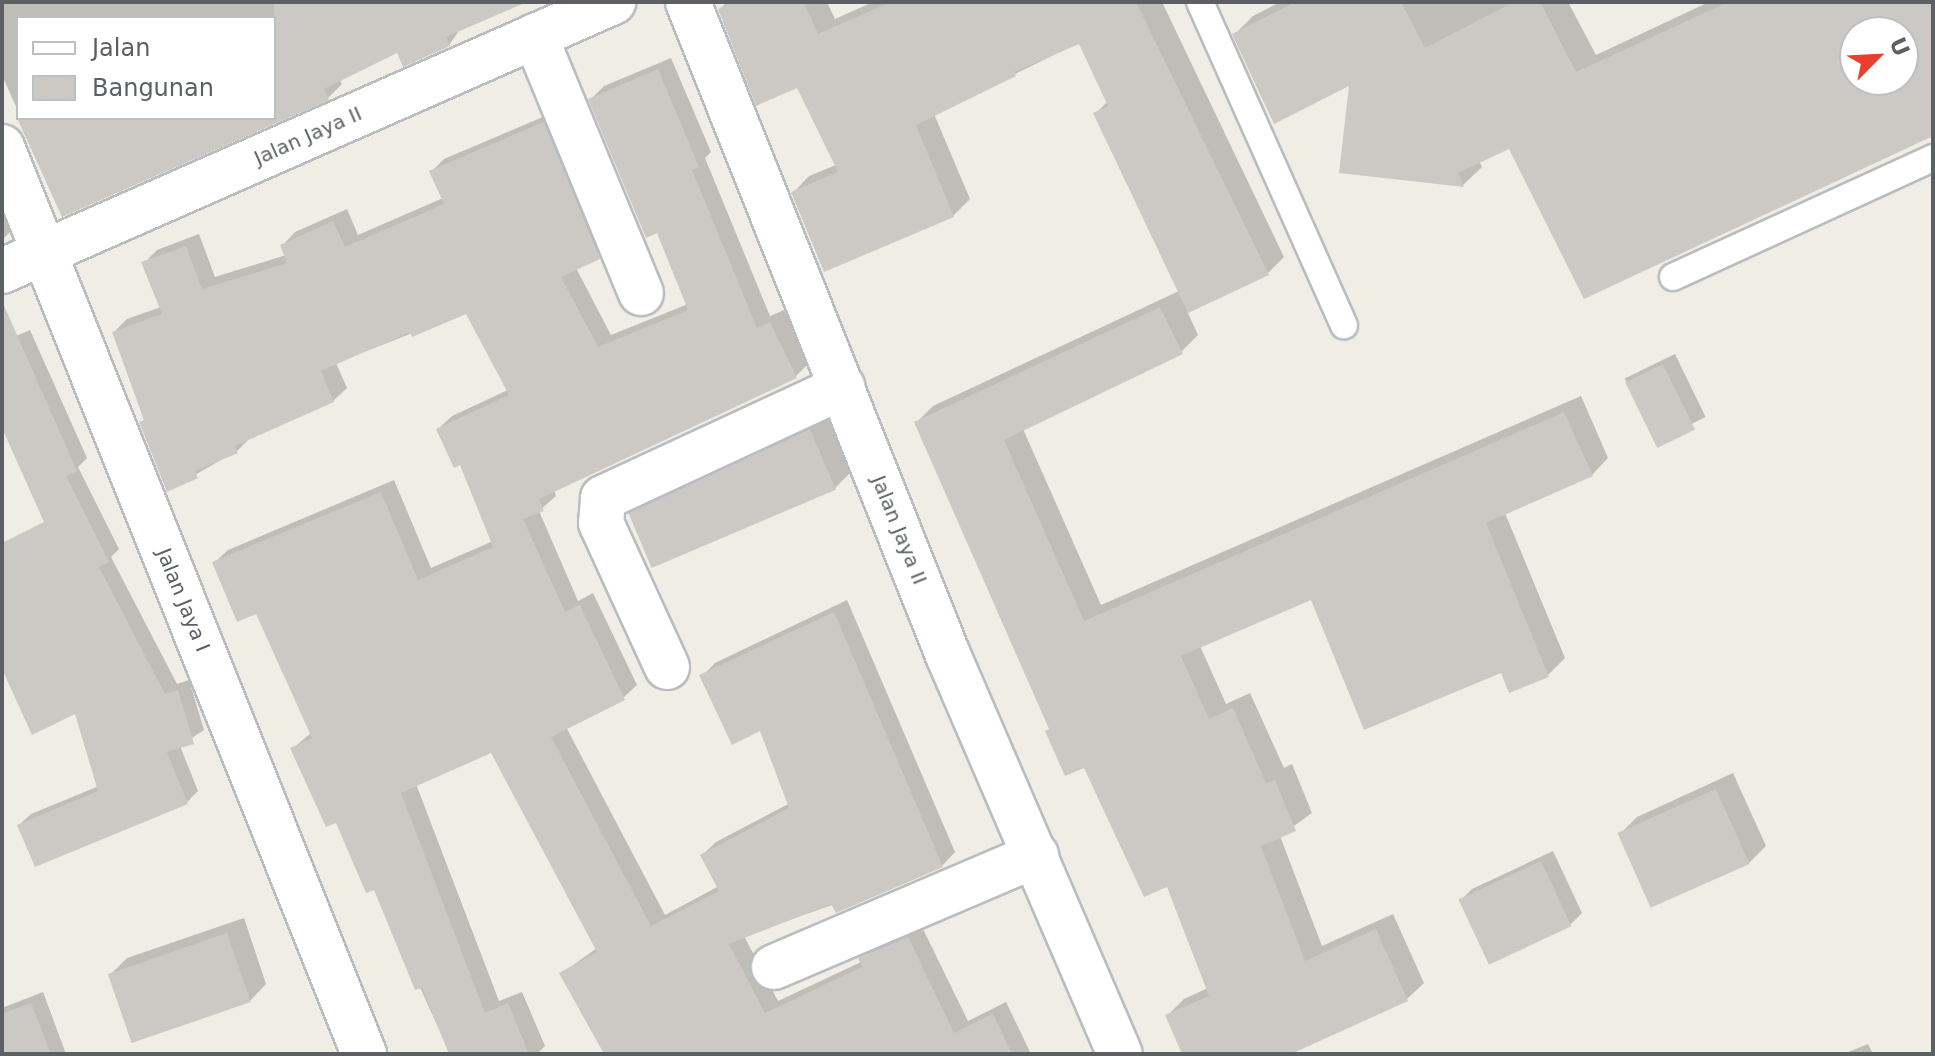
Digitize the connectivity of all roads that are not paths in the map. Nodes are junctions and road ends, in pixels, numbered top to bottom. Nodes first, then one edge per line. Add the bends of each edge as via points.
1 (613, 2) edge
2 (688, 2) edge
3 (1200, 2) edge
4 (535, 36) junction
5 (2, 147) edge
6 (1933, 158) edge
7 (44, 252) junction
8 (2, 271) edge
9 (1673, 277) dead end
10 (641, 293) dead end
11 (1344, 325) dead end
12 (842, 387) junction
13 (667, 667) dead end
14 (1036, 855) junction
15 (774, 967) dead end
16 (364, 1054) edge
17 (1120, 1054) edge

1 - 4 street, Jalan Jaya II
2 - 12 street, Jalan Jaya II
3 - 11 lane
4 - 7 street, Jalan Jaya II
4 - 10 street
5 - 7 street, Jalan Jaya I
6 - 9 lane
7 - 8 street, Jalan Jaya II
7 - 16 street, Jalan Jaya I
12 - 13 street via 603,498 601,523
12 - 14 street, Jalan Jaya II via 948,655
14 - 15 street
14 - 17 street, Jalan Jaya II

